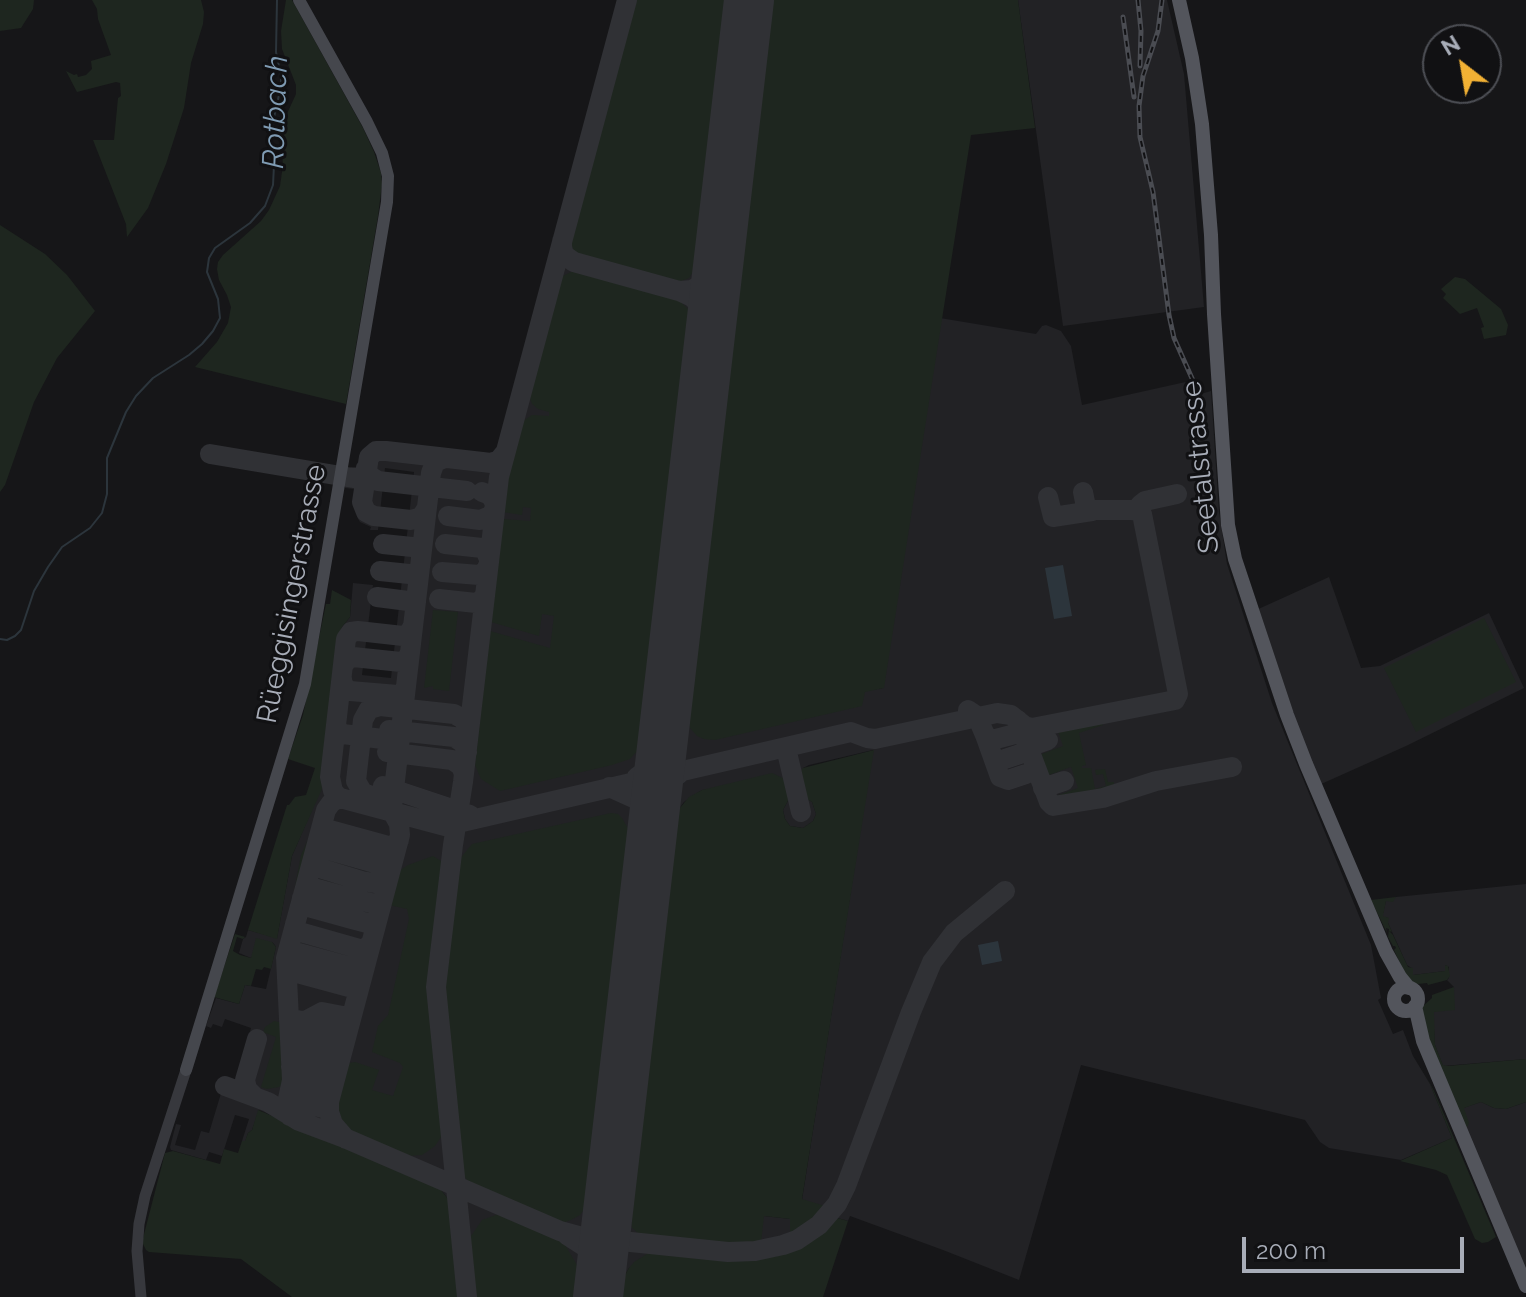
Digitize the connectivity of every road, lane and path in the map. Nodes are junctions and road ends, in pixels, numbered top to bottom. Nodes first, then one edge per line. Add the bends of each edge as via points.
1 (299, 0) edge
2 (1179, 0) edge
3 (1386, 952) junction
4 (1409, 988) junction
5 (1394, 995) junction
6 (1409, 1009) junction
7 (186, 1070) joint
8 (1526, 1286) edge
9 (141, 1297) edge

1 - 7 main road, Rüeggisingerstrasse via 382,153 387,202 305,684
2 - 3 main road, Seetalstrasse via 1202,124 1230,536 1291,726
3 - 4 main road, Seetalstrasse
3 - 5 main road, Seetalstrasse
4 - 5 main road
4 - 6 main road via 1417,996
5 - 6 main road via 1395,1005
6 - 8 main road
7 - 9 street, Rüeggisingerstrasse via 139,1224

